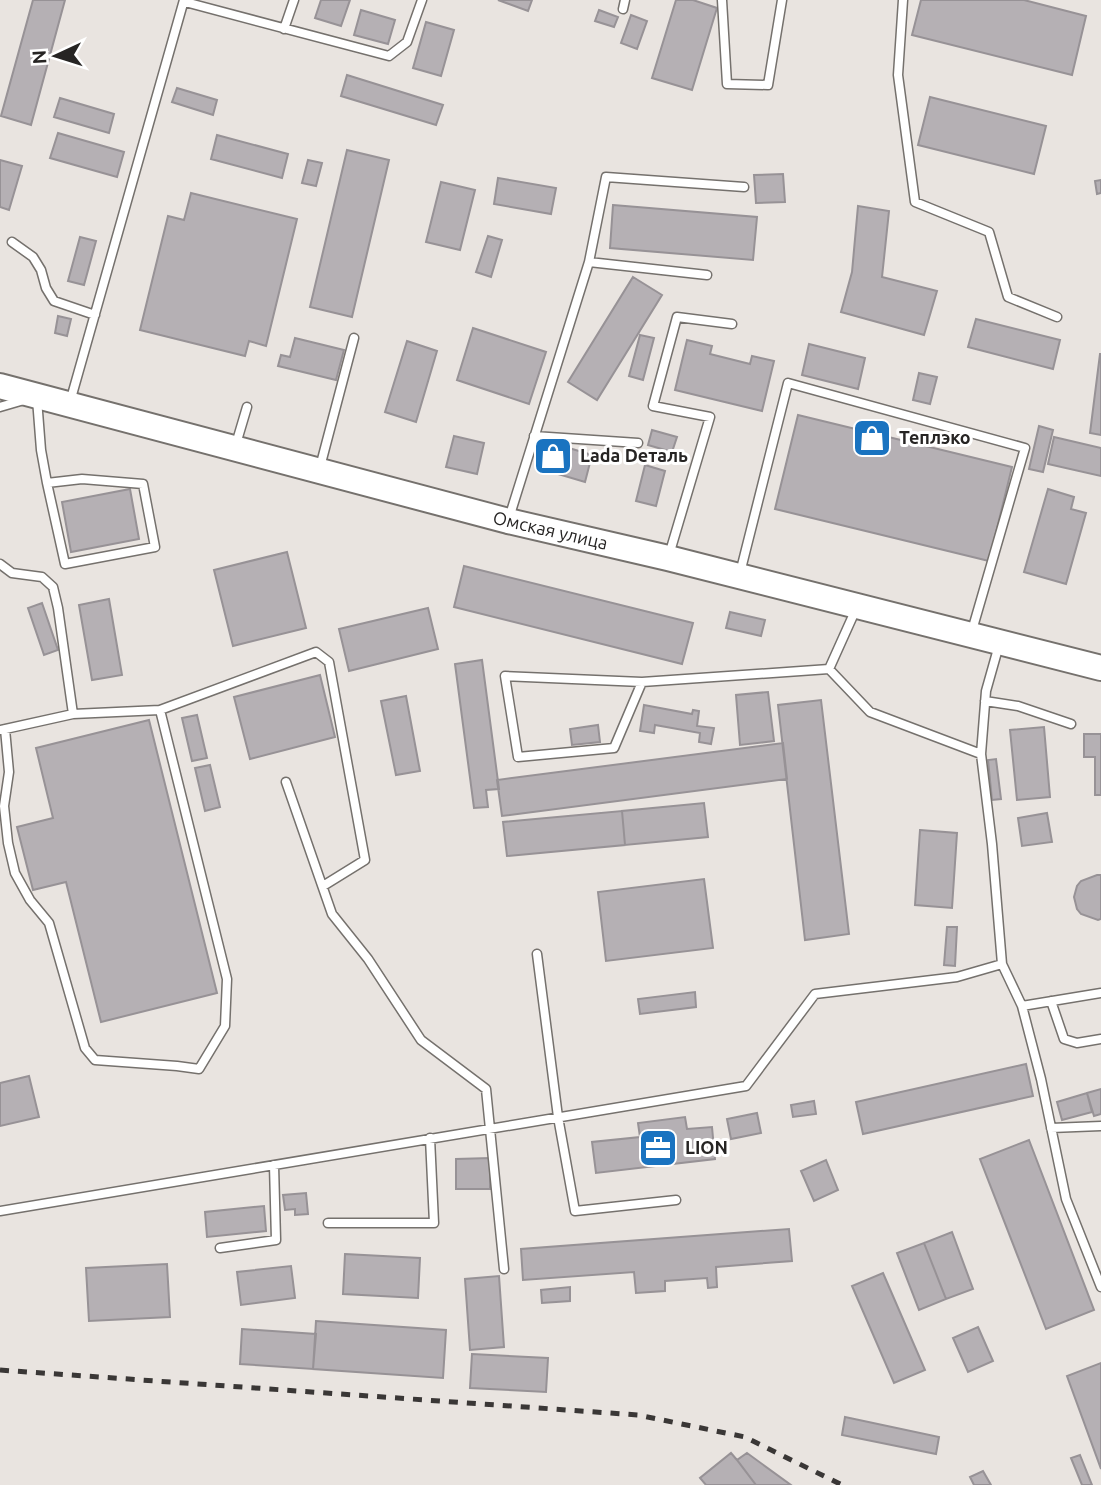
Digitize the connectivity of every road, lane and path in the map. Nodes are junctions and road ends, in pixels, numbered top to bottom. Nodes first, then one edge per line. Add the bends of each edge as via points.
1 (294, 0) edge
2 (422, 0) edge
3 (722, 0) edge
4 (782, 0) edge
5 (902, 0) edge
6 (184, 1) edge
7 (284, 29) junction
8 (744, 187) dead end
9 (12, 242) dead end
10 (589, 262) junction
11 (707, 275) dead end
12 (95, 315) junction
13 (1058, 317) dead end
14 (732, 324) dead end
15 (354, 338) dead end
16 (0, 386) edge
17 (37, 396) junction
18 (69, 404) junction
19 (0, 407) edge
20 (247, 407) dead end
21 (534, 436) junction
22 (638, 443) dead end
23 (235, 449) junction
24 (319, 471) junction
25 (47, 483) junction
26 (508, 521) junction
27 (668, 558) junction
28 (0, 564) edge
29 (739, 576) junction
30 (857, 606) junction
31 (970, 636) junction
32 (999, 642) junction
33 (1101, 668) edge
34 (829, 669) junction
35 (642, 682) junction
36 (985, 701) junction
37 (160, 710) junction
38 (73, 714) junction
39 (1071, 724) dead end
40 (3, 730) edge
41 (981, 754) junction
42 (286, 782) dead end
43 (323, 886) junction
44 (537, 954) dead end
45 (1002, 964) junction
46 (1101, 993) edge
47 (1051, 1001) junction
48 (1021, 1006) junction
49 (1101, 1039) edge
50 (558, 1117) junction
51 (1101, 1126) edge
52 (1051, 1128) junction
53 (491, 1129) junction
54 (430, 1139) junction
55 (274, 1165) junction
56 (676, 1200) dead end
57 (0, 1211) edge
58 (328, 1223) dead end
59 (220, 1248) dead end
60 (505, 1269) dead end
61 (1101, 1287) edge

1 - 7 lane
2 - 7 lane via 407,42 389,56
3 - 4 lane via 727,84 768,85
5 - 13 lane via 898,75 915,202 989,232 1007,297
6 - 7 lane
6 - 12 lane
8 - 10 lane via 606,177
9 - 12 lane via 33,257 54,301
10 - 11 lane
10 - 21 lane
12 - 18 lane
14 - 27 lane via 677,317 673,330 653,406 710,417
15 - 24 lane
16 - 17 main road, Омская улица
17 - 18 main road, Омская улица
17 - 19 lane
17 - 25 lane
18 - 23 main road, Омская улица
20 - 23 lane
21 - 22 lane
21 - 26 lane
23 - 24 main road, Омская улица
24 - 26 main road, Омская улица
25 - 25 lane via 82,478 143,484 155,547 65,564
26 - 27 main road, Омская улица
27 - 29 main road, Омская улица
28 - 38 lane via 12,573 42,577 53,587
29 - 30 main road, Омская улица
29 - 31 lane via 788,383 1025,448
30 - 31 main road, Омская улица
30 - 34 lane
31 - 32 main road, Омская улица
32 - 33 main road, Омская улица
32 - 36 lane
34 - 35 lane
34 - 41 lane via 870,712
35 - 35 lane via 614,748 518,757 505,676
36 - 39 lane via 1018,705
36 - 41 lane
37 - 38 lane
37 - 40 lane via 227,979 225,1026 199,1069 95,1060 85,1048 49,923 15,873 4,806 9,772
37 - 43 lane via 316,652 329,662 365,860
38 - 40 lane
41 - 45 lane
42 - 43 lane
43 - 53 lane via 332,914 421,1040 486,1089
44 - 50 lane
45 - 48 lane
45 - 50 lane via 957,977 816,994 746,1086
46 - 47 lane
47 - 48 lane
47 - 49 lane via 1064,1039 1077,1043
48 - 52 lane
50 - 53 lane
50 - 56 lane via 575,1211
51 - 52 lane
52 - 61 lane via 1066,1199
53 - 54 lane
53 - 60 lane
54 - 55 lane
54 - 58 lane via 434,1223
55 - 57 lane
55 - 59 lane via 276,1240

